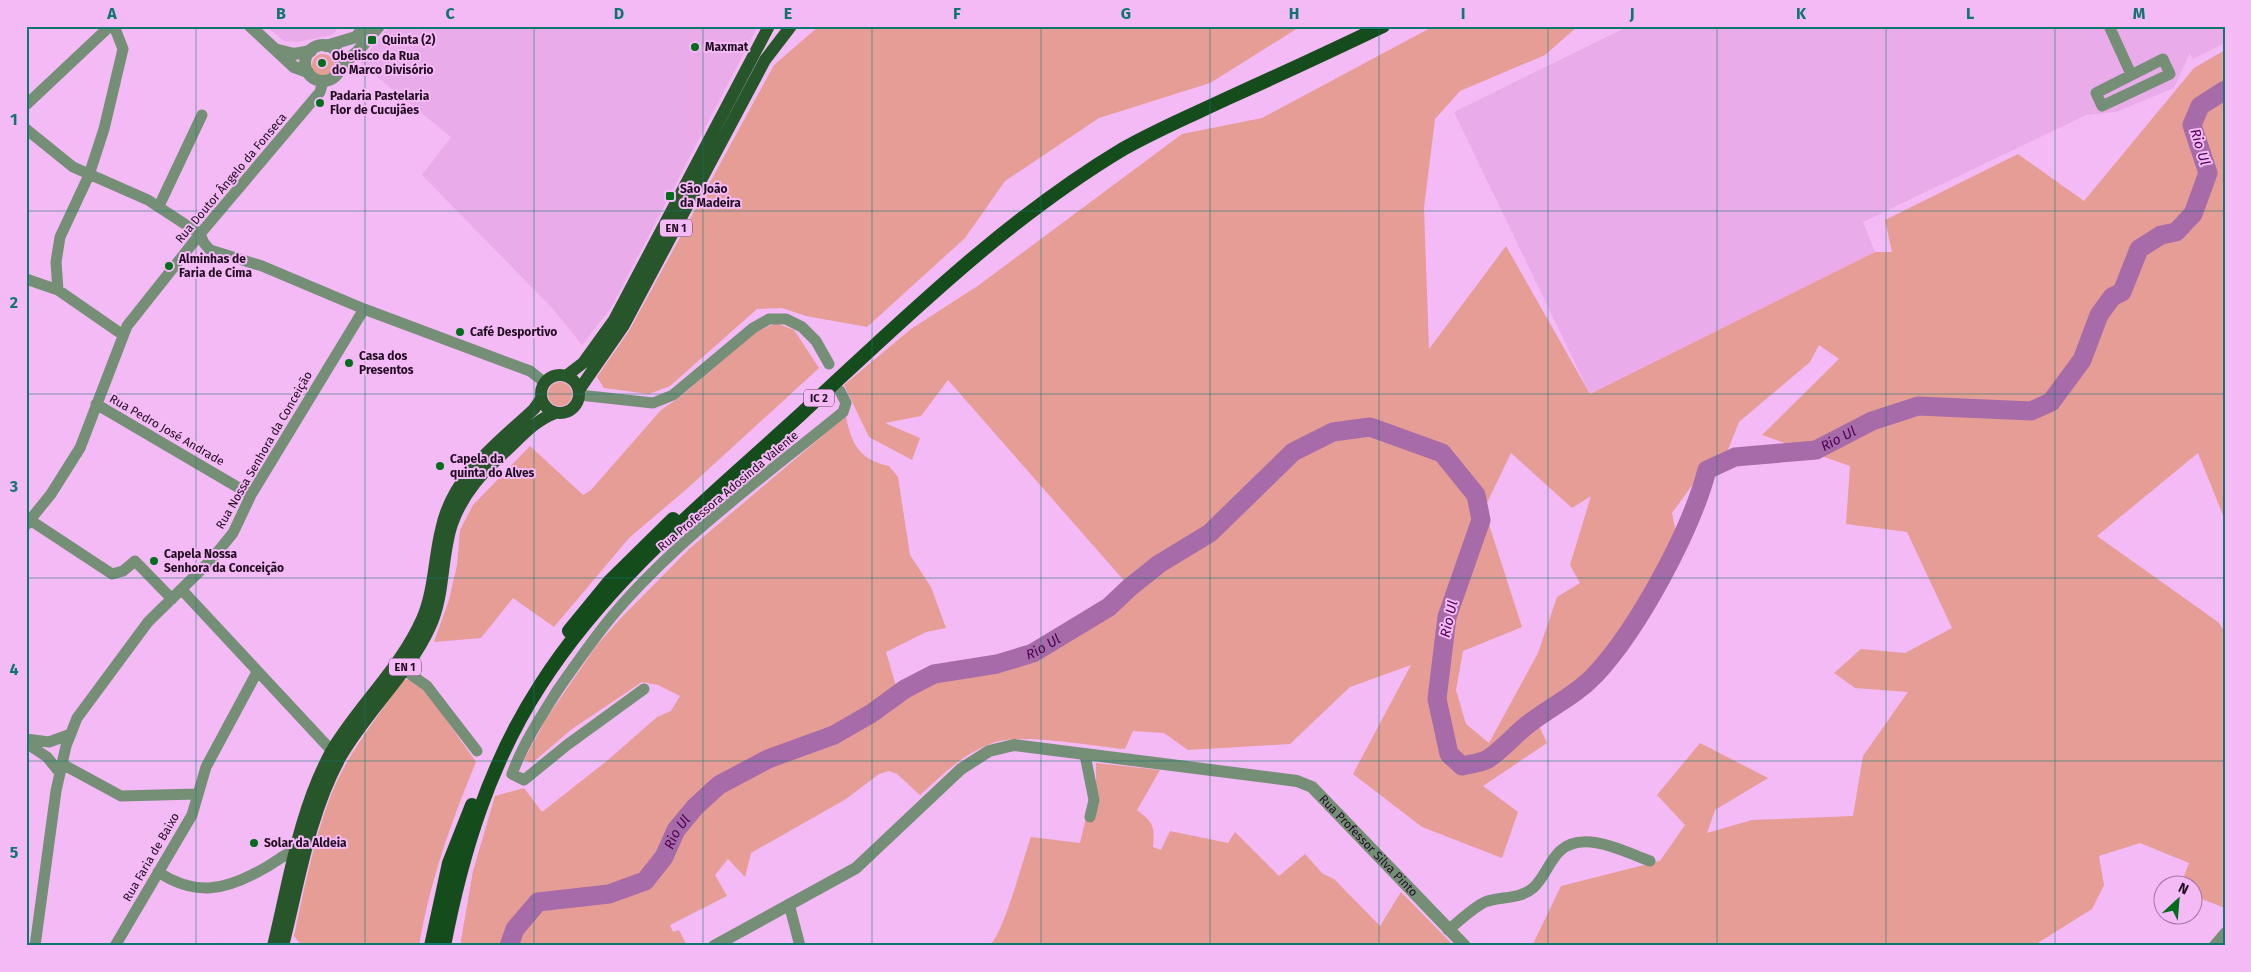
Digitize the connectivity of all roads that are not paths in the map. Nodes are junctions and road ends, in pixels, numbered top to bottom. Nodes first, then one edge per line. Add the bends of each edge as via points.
1 (110, 26) edge
2 (114, 26) edge
3 (250, 26) edge
4 (365, 26) edge
5 (379, 26) edge
6 (769, 26) edge
7 (791, 26) edge
8 (1364, 26) edge
9 (1383, 26) edge
10 (2109, 26) edge
11 (326, 46) junction
12 (278, 50) junction
13 (310, 51) junction
14 (340, 65) junction
15 (308, 72) junction
16 (2131, 74) junction
17 (324, 81) junction
18 (26, 105) edge
19 (202, 115) dead end
20 (26, 129) edge
21 (89, 175) junction
22 (159, 206) junction
23 (200, 234) junction
24 (26, 279) edge
25 (58, 290) junction
26 (364, 309) junction
27 (123, 335) junction
28 (829, 364) dead end
29 (566, 376) junction
30 (544, 382) junction
31 (840, 391) dead end
32 (579, 393) junction
33 (541, 399) junction
34 (96, 404) junction
35 (555, 413) junction
36 (251, 495) junction
37 (28, 522) edge
38 (182, 590) junction
39 (172, 599) junction
40 (403, 669) junction
41 (257, 672) junction
42 (644, 688) dead end
43 (71, 734) junction
44 (26, 741) edge
45 (332, 751) junction
46 (477, 751) dead end
47 (1085, 755) junction
48 (61, 769) junction
49 (197, 794) junction
50 (1090, 817) dead end
51 (302, 848) junction
52 (1650, 861) dead end
53 (158, 872) junction
54 (789, 904) junction
55 (1448, 930) junction
56 (2225, 934) edge
57 (35, 946) edge
58 (115, 946) edge
59 (273, 946) edge
60 (283, 946) edge
61 (431, 946) edge
62 (444, 946) edge
63 (714, 946) edge
64 (800, 946) edge
65 (1465, 946) edge
66 (2214, 946) edge

1 - 18 street
2 - 21 street via 124,50
3 - 12 street
4 - 11 street via 356,37
5 - 14 street via 357,52
6 - 29 main road, EN 1 via 614,320 583,362
7 - 32 main road, EN 1 via 765,60 624,325
8 - 61 highway, IC 2 via 1165,119 1119,144 1047,192 961,258 636,553 578,619 516,712 461,830 447,872
9 - 62 highway, IC 2 via 1169,125 1124,149 1050,198 966,264 643,560 569,644 539,687 510,739 488,784 469,839
10 - 16 street
11 - 13 street
11 - 14 street via 338,54
12 - 13 street via 294,54
12 - 15 street via 294,67
13 - 15 street via 305,61
14 - 17 street via 334,77
15 - 17 street via 315,79
16 - 16 street via 2096,93 2102,106 2170,74 2163,59
17 - 23 street, Rua Doutor Ângelo da Fonseca via 320,92
19 - 22 street
20 - 21 street via 66,162
21 - 22 street
21 - 25 street via 60,237 56,262
22 - 23 street
23 - 26 street via 210,250 262,266
23 - 27 street, Rua Doutor Ângelo da Fonseca
24 - 25 street
25 - 27 street
26 - 30 street via 530,371
26 - 36 street, Rua Nossa Senhora da Conceição
27 - 34 street, Rua Doutor Ângelo da Fonseca
28 - 32 street via 816,341 802,327 786,319 769,319 753,328 673,395 653,403
29 - 30 main road, EN 1 via 554,375
29 - 32 main road via 576,383
30 - 33 main road via 540,390
31 - 42 street, Rua Professora Adosinda Valente via 846,403 843,412 695,534 614,614 548,705 520,752 512,774 524,780
32 - 35 main road, EN 1 via 572,409
33 - 35 main road
33 - 45 main road, EN 1 via 472,466 454,492 441,528 422,619 404,651
34 - 36 street, Rua Pedro José Andrade
34 - 37 street, Rua Doutor Ângelo da Fonseca via 80,448 51,494
35 - 40 main road, EN 1 via 542,418 482,473 464,498 452,525 440,595 431,625 422,644
36 - 38 street, Rua Nossa Senhora da Conceição via 233,532
37 - 39 street via 112,574 123,571 135,561
38 - 39 street, Rua Nossa Senhora da Conceição
38 - 41 street
39 - 43 street, Rua Nossa Senhora da Conceição via 148,622 77,718
40 - 46 street via 427,686
40 - 51 main road, EN 1 via 340,759
41 - 45 street
41 - 49 street, Rua Faria de Baixo via 206,768
43 - 44 street via 50,742
43 - 48 street, Rua Nossa Senhora da Conceição
44 - 48 street
45 - 51 main road, EN 1 via 306,810
47 - 50 street via 1094,800
47 - 54 street, Rua Professor Silva Pinto via 1014,745 989,751 961,769 856,868
47 - 55 street, Rua Professor Silva Pinto via 1297,781 1312,787
48 - 49 street via 121,796
48 - 57 street, Rua Nossa Senhora da Conceição
49 - 53 street, Rua Faria de Baixo via 192,815
51 - 53 street via 236,882 208,889 192,888
51 - 59 main road, EN 1
51 - 60 main road, EN 1
52 - 55 street via 1583,841 1569,845 1559,852 1532,888 1510,899 1486,902
53 - 58 street, Rua Faria de Baixo
54 - 63 street, Rua Professor Silva Pinto
54 - 64 street
55 - 65 street, Rua Professor Silva Pinto
56 - 66 street

